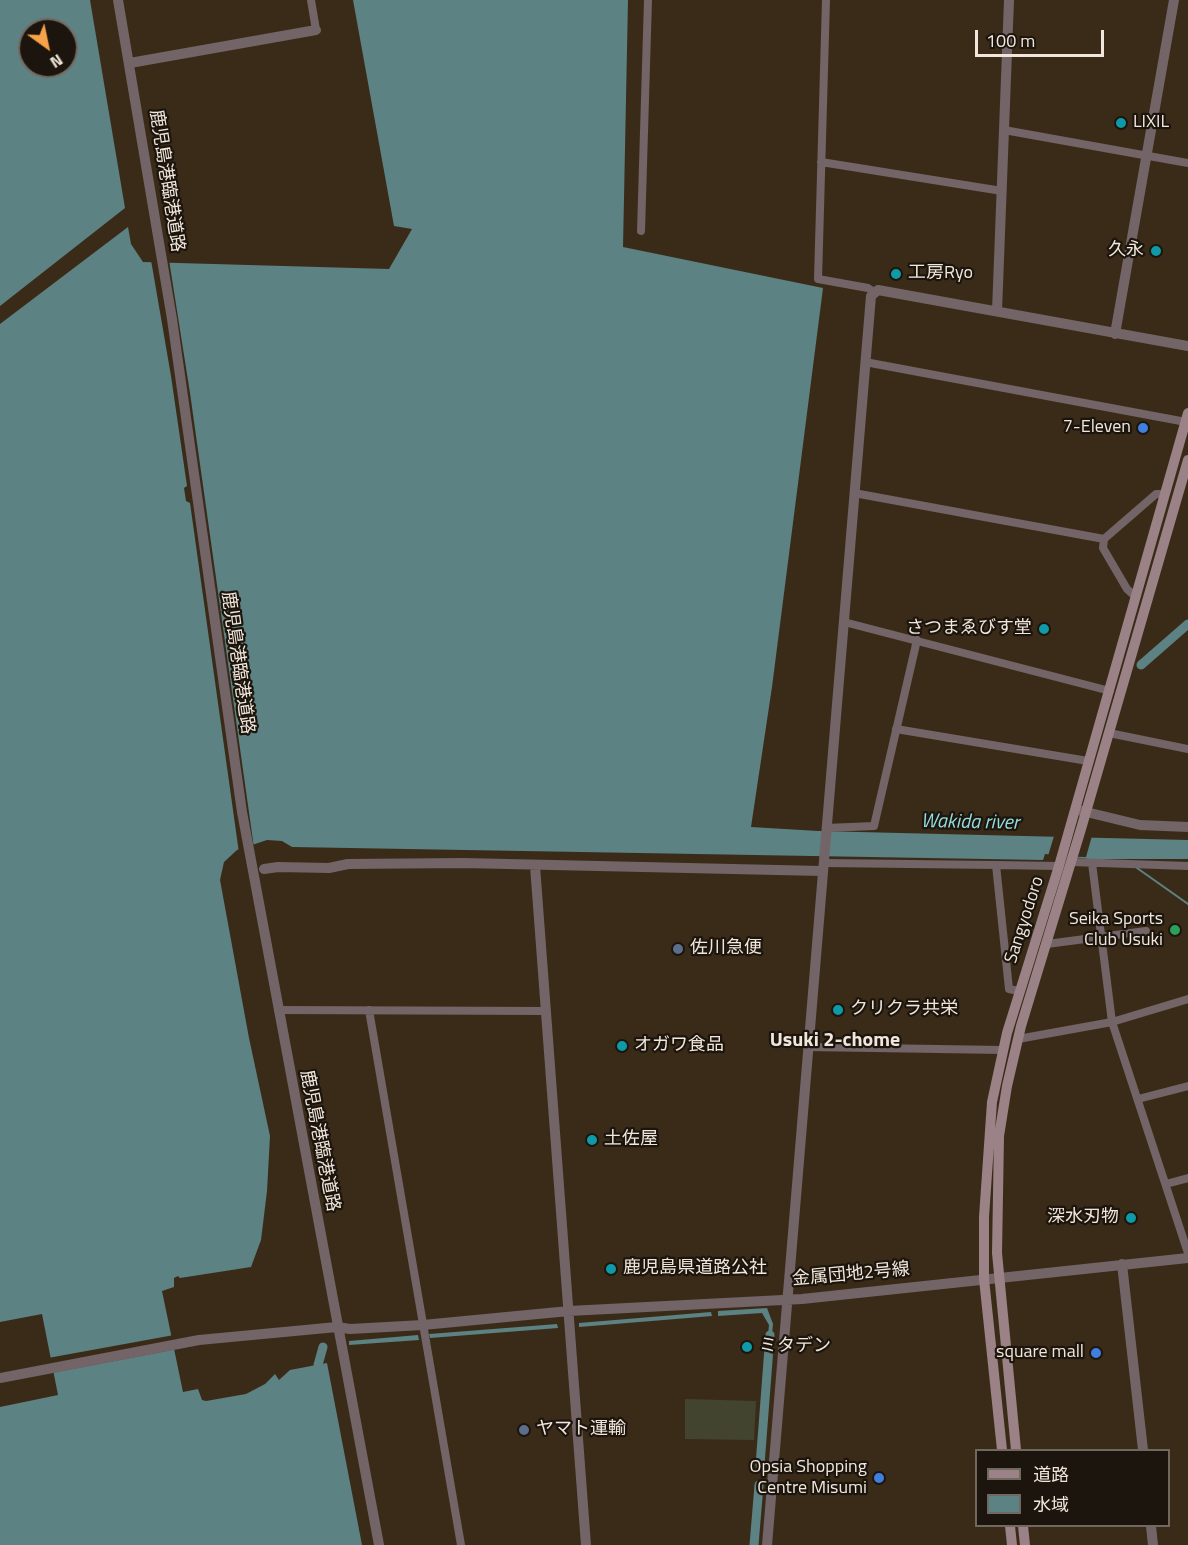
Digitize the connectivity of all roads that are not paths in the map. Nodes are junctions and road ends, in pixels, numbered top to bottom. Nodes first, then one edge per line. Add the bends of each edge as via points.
1 (118, 0) edge
2 (311, 0) edge
3 (648, 0) edge
4 (826, 0) edge
5 (1009, 0) edge
6 (1174, 0) edge
7 (316, 30) joint
8 (130, 63) junction
9 (1004, 130) junction
10 (1146, 155) junction
11 (821, 162) junction
12 (1188, 163) edge
13 (1002, 191) junction
14 (641, 231) dead end
15 (874, 292) junction
16 (997, 311) junction
17 (1115, 334) junction
18 (1188, 346) edge
19 (865, 362) junction
20 (1187, 418) edge
21 (1188, 460) edge
22 (854, 493) junction
23 (1164, 494) junction
24 (1104, 539) junction
25 (1136, 597) junction
26 (844, 622) junction
27 (917, 640) junction
28 (1110, 690) junction
29 (896, 729) junction
30 (1110, 732) junction
31 (1188, 749) edge
32 (1088, 760) junction
33 (1075, 809) junction
34 (1086, 813) junction
35 (1188, 827) edge
36 (826, 829) junction
37 (1064, 862) junction
38 (1092, 863) junction
39 (823, 864) junction
40 (996, 865) junction
41 (535, 866) junction
42 (1188, 866) edge
43 (264, 869) dead end
44 (1146, 931) dead end
45 (1101, 938) junction
46 (1047, 944) junction
47 (1019, 992) junction
48 (1188, 999) edge
49 (278, 1010) junction
50 (369, 1010) junction
51 (545, 1011) junction
52 (1112, 1022) junction
53 (1018, 1039) junction
54 (808, 1047) junction
55 (1003, 1050) junction
56 (1188, 1086) edge
57 (1138, 1099) junction
58 (1188, 1178) edge
59 (1166, 1184) junction
60 (1188, 1253) edge
61 (1188, 1258) edge
62 (1122, 1264) junction
63 (998, 1278) junction
64 (984, 1279) junction
65 (787, 1298) junction
66 (569, 1311) junction
67 (423, 1324) junction
68 (337, 1327) junction
69 (0, 1378) edge
70 (1002, 1449) edge
71 (1016, 1449) edge
72 (1143, 1449) edge
73 (1010, 1527) edge
74 (1023, 1527) edge
75 (1151, 1527) edge
76 (379, 1545) edge
77 (461, 1545) edge
78 (586, 1545) edge
79 (767, 1545) edge
80 (1012, 1545) edge
81 (1025, 1545) edge
82 (1153, 1545) edge

1 - 8 street, 鹿児島港臨港道路
2 - 7 street
3 - 14 street
4 - 11 street
5 - 9 street
6 - 10 street
7 - 8 street
8 - 49 street, 鹿児島港臨港道路 via 188,426 232,750
9 - 10 street
9 - 13 street
10 - 12 street
10 - 17 street
11 - 13 street
11 - 15 street via 818,279
13 - 16 street
15 - 16 street
15 - 19 street
16 - 17 street
17 - 18 street
19 - 20 street
19 - 22 street
20 - 23 main road, Sangyodoro
21 - 30 main road, Sangyodoro
22 - 24 street
22 - 26 street
23 - 24 street via 1156,494
23 - 25 main road, Sangyodoro
24 - 25 street via 1103,548
25 - 28 main road, Sangyodoro
26 - 27 street
26 - 36 street
27 - 28 street
27 - 29 street
28 - 32 main road, Sangyodoro
29 - 32 street
29 - 36 street via 874,826
30 - 31 street
30 - 34 main road, Sangyodoro
32 - 33 main road, Sangyodoro
33 - 34 street
33 - 37 main road, Sangyodoro
34 - 35 street via 1140,825
34 - 37 main road, Sangyodoro
36 - 39 street
37 - 38 street
37 - 40 street
37 - 46 main road, Sangyodoro
37 - 47 main road, Sangyodoro
38 - 42 street
38 - 45 street
39 - 40 street
39 - 41 street
39 - 54 street
40 - 47 street via 1009,989
41 - 43 street via 360,864
41 - 51 street
44 - 45 street
45 - 46 street
45 - 52 street
46 - 53 main road, Sangyodoro
47 - 55 main road, Sangyodoro
48 - 52 street
49 - 50 street
49 - 68 street, 鹿児島港臨港道路
50 - 51 street
50 - 67 street
51 - 66 street
52 - 53 street
52 - 57 street
53 - 63 main road, Sangyodoro via 999,1136
54 - 55 street
54 - 65 street
55 - 64 main road, Sangyodoro via 988,1128
56 - 57 street
57 - 59 street
58 - 59 street
59 - 60 street
61 - 62 street, 金属団地2号線
62 - 63 street, 金属団地2号線
62 - 72 street
63 - 64 street, 金属団地2号線
63 - 71 main road, Sangyodoro
64 - 65 street, 金属団地2号線
64 - 70 main road, Sangyodoro
65 - 66 street, 金属団地2号線
65 - 79 street
66 - 67 street, 金属団地2号線
66 - 78 street
67 - 68 street, 金属団地2号線
67 - 77 street
68 - 69 street, 金属団地2号線 via 189,1342
68 - 76 street, 鹿児島港臨港道路
73 - 80 main road
74 - 81 main road
75 - 82 street

